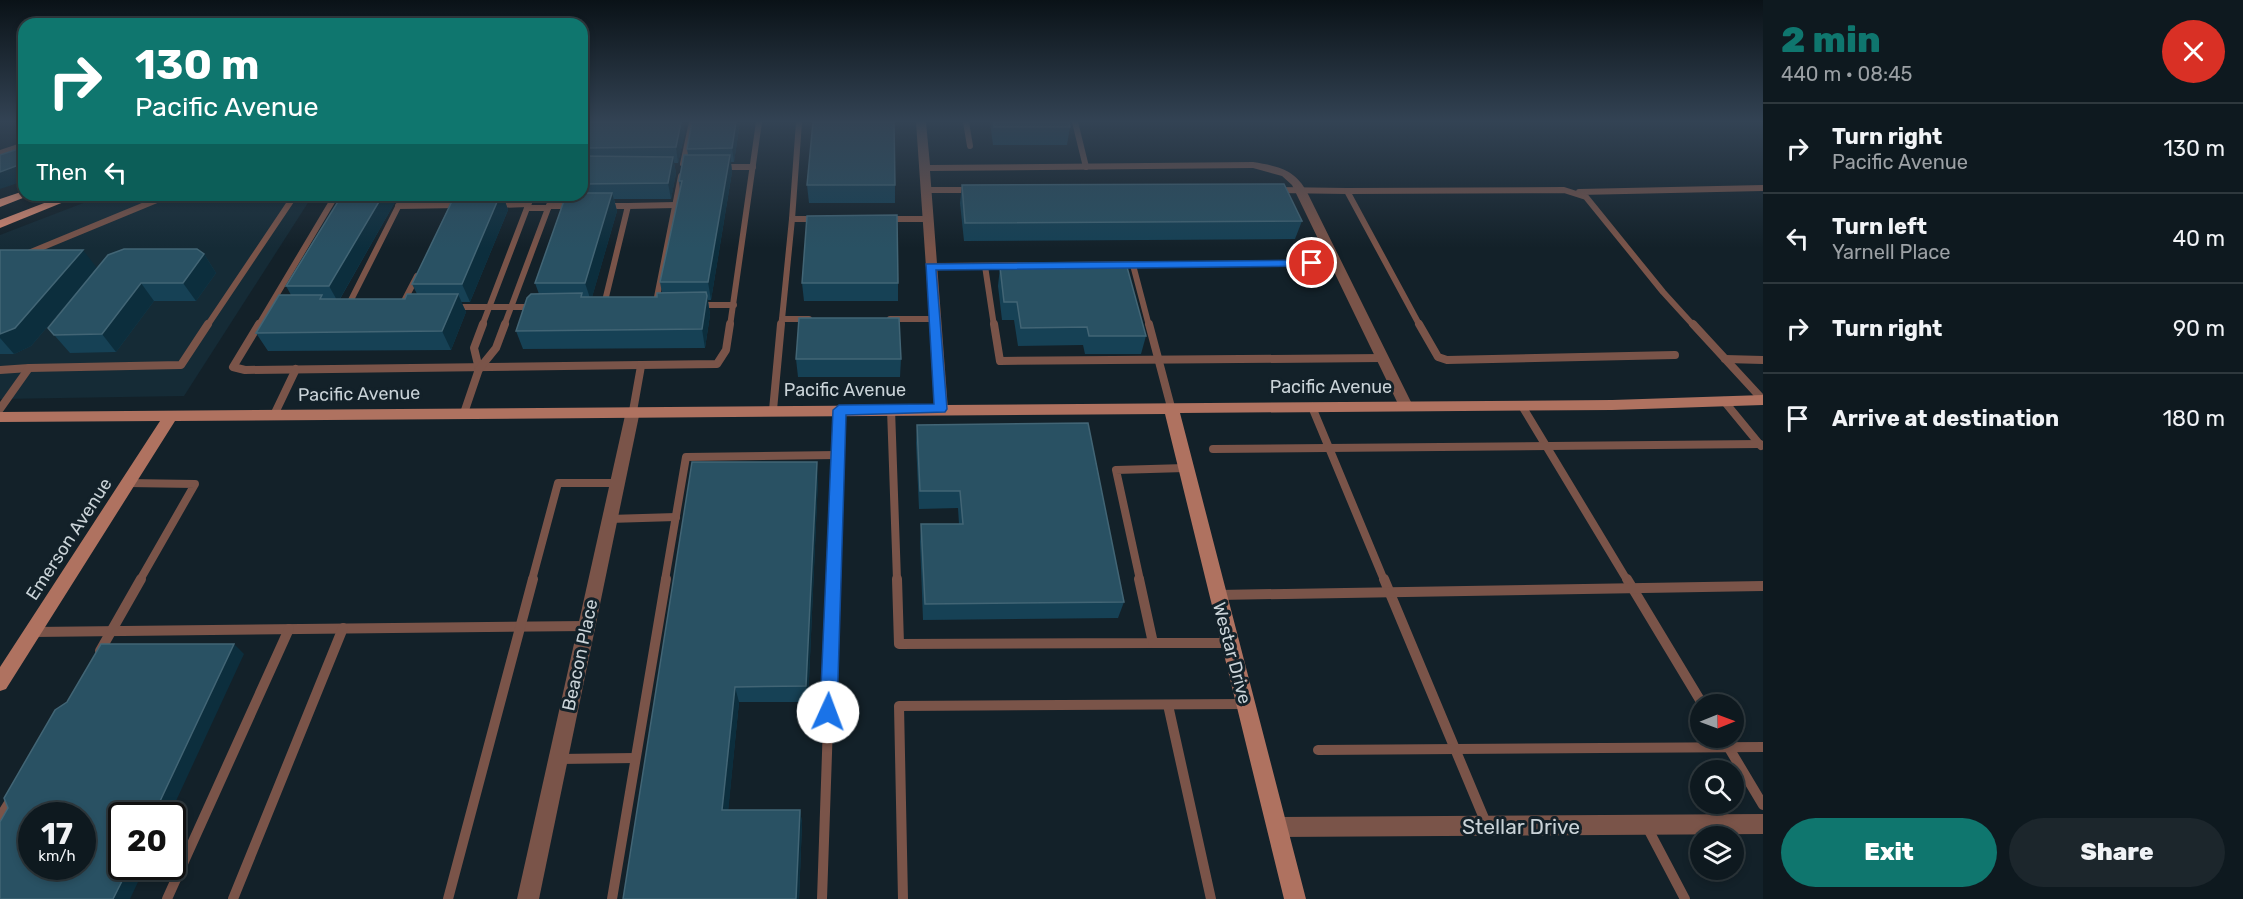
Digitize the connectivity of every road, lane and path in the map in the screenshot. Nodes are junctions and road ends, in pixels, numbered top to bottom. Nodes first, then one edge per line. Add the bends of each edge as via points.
1 (683, 164) edge
2 (753, 164) edge
3 (796, 164) edge
4 (924, 164) edge
5 (1085, 164) edge
6 (718, 167) edge
7 (753, 167) junction
8 (1086, 167) junction
9 (671, 168) edge
10 (682, 168) junction
11 (694, 168) edge
12 (924, 168) junction
13 (1763, 188) edge
14 (925, 190) junction
15 (984, 190) edge
16 (1267, 190) edge
17 (1303, 190) junction
18 (1347, 191) junction
19 (1578, 192) junction
20 (18, 196) edge
21 (59, 201) edge
22 (154, 201) edge
23 (291, 201) edge
24 (332, 201) edge
25 (401, 201) edge
26 (530, 201) edge
27 (550, 201) edge
28 (0, 203) edge
29 (453, 205) junction
30 (464, 205) edge
31 (485, 205) edge
32 (675, 205) junction
33 (398, 206) junction
34 (528, 206) junction
35 (582, 206) edge
36 (594, 206) edge
37 (628, 206) junction
38 (548, 207) junction
39 (447, 216) edge
40 (792, 219) junction
41 (825, 219) edge
42 (882, 219) edge
43 (927, 219) junction
44 (0, 224) edge
45 (21, 255) edge
46 (1335, 263) junction
47 (1133, 265) junction
48 (930, 266) junction
49 (985, 266) junction
50 (422, 267) edge
51 (689, 305) edge
52 (734, 305) junction
53 (592, 306) edge
54 (603, 306) junction
55 (614, 306) edge
56 (645, 306) edge
57 (655, 306) junction
58 (666, 306) edge
59 (489, 307) junction
60 (512, 307) junction
61 (546, 307) edge
62 (267, 308) junction
63 (278, 308) edge
64 (336, 308) edge
65 (348, 308) junction
66 (358, 308) edge
67 (390, 308) edge
68 (401, 308) junction
69 (412, 308) edge
70 (445, 308) edge
71 (782, 319) junction
72 (817, 319) edge
73 (887, 319) edge
74 (934, 319) junction
75 (1675, 355) dead end
76 (1382, 358) junction
77 (1725, 359) junction
78 (1160, 360) junction
79 (1763, 360) edge
80 (641, 366) junction
81 (29, 368) junction
82 (296, 369) junction
83 (479, 369) junction
84 (0, 370) edge
85 (1763, 400) edge
86 (1724, 401) junction
87 (1406, 406) junction
88 (1522, 406) junction
89 (1171, 407) junction
90 (1312, 407) junction
91 (0, 409) edge
92 (891, 409) junction
93 (941, 409) junction
94 (773, 410) junction
95 (839, 410) junction
96 (633, 411) junction
97 (464, 413) junction
98 (274, 415) junction
99 (171, 416) junction
100 (0, 417) edge
101 (1547, 446) junction
102 (1761, 446) edge
103 (1329, 448) junction
104 (1213, 449) dead end
105 (837, 455) junction
106 (1185, 468) junction
107 (128, 483) junction
108 (617, 483) junction
109 (676, 517) junction
110 (609, 519) junction
111 (1763, 586) edge
112 (1632, 588) junction
113 (1391, 594) junction
114 (1216, 595) junction
115 (522, 626) junction
116 (586, 626) junction
117 (343, 628) junction
118 (289, 629) junction
119 (112, 631) junction
120 (32, 632) junction
121 (1153, 643) junction
122 (1230, 644) junction
123 (94, 660) edge
124 (0, 682) edge
125 (1696, 694) edge
126 (1246, 704) junction
127 (1168, 705) junction
128 (1690, 747) edge
129 (1744, 747) edge
130 (1763, 747) edge
131 (1729, 748) edge
132 (1318, 750) dead end
133 (1455, 750) junction
134 (635, 758) junction
135 (557, 759) junction
136 (18, 788) edge
137 (1763, 805) edge
138 (0, 817) edge
139 (1763, 824) edge
140 (1646, 825) junction
141 (1487, 826) junction
142 (1279, 827) junction
143 (167, 899) edge
144 (233, 899) edge
145 (448, 899) edge
146 (528, 899) edge
147 (612, 899) edge
148 (822, 899) edge
149 (903, 899) edge
150 (1211, 899) edge
151 (1295, 899) edge
152 (1685, 899) edge

1 - 10 lane
2 - 7 lane
3 - 40 lane
4 - 12 street
5 - 8 lane
6 - 7 lane
7 - 52 lane
8 - 12 street
8 - 17 street via 1253,165 1287,175
9 - 10 lane
10 - 11 lane
10 - 32 lane
12 - 14 street
13 - 19 lane
14 - 15 lane
14 - 43 street
16 - 17 lane
17 - 18 lane
17 - 46 street
18 - 19 lane
18 - 75 lane via 1438,357 1446,360
19 - 77 lane via 1586,196 1663,292
20 - 28 main road
21 - 44 main road
22 - 45 lane
23 - 81 lane via 181,365
24 - 62 lane
25 - 33 lane
26 - 34 lane
27 - 38 lane
29 - 30 lane
29 - 33 lane
29 - 39 lane
31 - 34 lane
32 - 37 lane
32 - 57 lane
33 - 65 lane
34 - 38 lane
34 - 59 lane
35 - 38 lane
36 - 37 lane
37 - 54 lane
38 - 60 lane
40 - 41 lane
40 - 71 lane
42 - 43 lane
43 - 48 street
46 - 47 lane
46 - 76 street
47 - 49 lane
47 - 78 lane
48 - 49 lane
48 - 74 street
49 - 78 lane via 1000,361
50 - 68 lane
51 - 52 lane
52 - 80 lane via 726,350 717,364
53 - 54 lane
54 - 55 lane
56 - 57 lane
57 - 58 lane
59 - 60 lane
59 - 70 lane
59 - 83 lane via 474,348
60 - 61 lane
60 - 83 lane via 496,348
62 - 63 lane
62 - 82 lane via 233,367
64 - 65 lane
65 - 66 lane
67 - 68 lane
68 - 69 lane
71 - 72 lane
71 - 94 lane
73 - 74 lane
74 - 93 street
76 - 78 lane
76 - 87 street
77 - 79 lane
77 - 85 lane
78 - 89 lane
80 - 83 lane
80 - 96 lane
81 - 84 lane
81 - 91 lane
82 - 83 lane
82 - 98 lane
83 - 97 lane
85 - 86 street, Pacific Avenue
86 - 88 street, Pacific Avenue
86 - 102 lane
87 - 88 street, Pacific Avenue
87 - 90 street, Pacific Avenue
88 - 101 lane
89 - 90 street, Pacific Avenue
89 - 93 street, Pacific Avenue
89 - 106 street, Westar Drive
90 - 103 lane
92 - 93 street, Pacific Avenue
92 - 95 street, Pacific Avenue
92 - 121 lane via 899,644
94 - 95 street, Pacific Avenue
94 - 96 street, Pacific Avenue
95 - 105 lane
96 - 97 street, Pacific Avenue
96 - 108 street, Beacon Place
97 - 98 street, Pacific Avenue
98 - 99 street, Pacific Avenue
99 - 100 street, Pacific Avenue
99 - 107 street, Emerson Avenue
101 - 102 lane
101 - 103 lane
101 - 112 lane
103 - 104 lane
103 - 113 lane
105 - 109 lane via 686,457
105 - 148 lane
106 - 114 street, Westar Drive
106 - 121 lane via 1116,470
107 - 119 lane via 195,484
107 - 120 street, Emerson Avenue
108 - 110 street, Beacon Place
108 - 115 lane via 558,483
109 - 110 lane
109 - 134 lane
110 - 116 street, Beacon Place
111 - 112 lane
112 - 113 lane
112 - 125 lane
113 - 114 lane
113 - 133 lane
114 - 122 street, Westar Drive
115 - 116 lane
115 - 117 lane
115 - 145 lane
116 - 135 street, Beacon Place
117 - 118 lane
117 - 144 lane
118 - 119 lane
118 - 143 lane
119 - 120 lane
119 - 123 lane
120 - 124 street, Emerson Avenue
121 - 122 lane
122 - 126 street, Westar Drive
126 - 127 lane
126 - 142 street, Westar Drive
127 - 149 lane via 899,706
127 - 150 lane
128 - 133 lane
129 - 130 lane
131 - 137 lane
132 - 133 lane
133 - 141 lane
134 - 135 lane
134 - 147 lane
135 - 146 street, Beacon Place
136 - 138 lane
139 - 140 street, Stellar Drive
140 - 141 street, Stellar Drive
140 - 152 lane
141 - 142 street, Stellar Drive
142 - 151 street, Westar Drive

